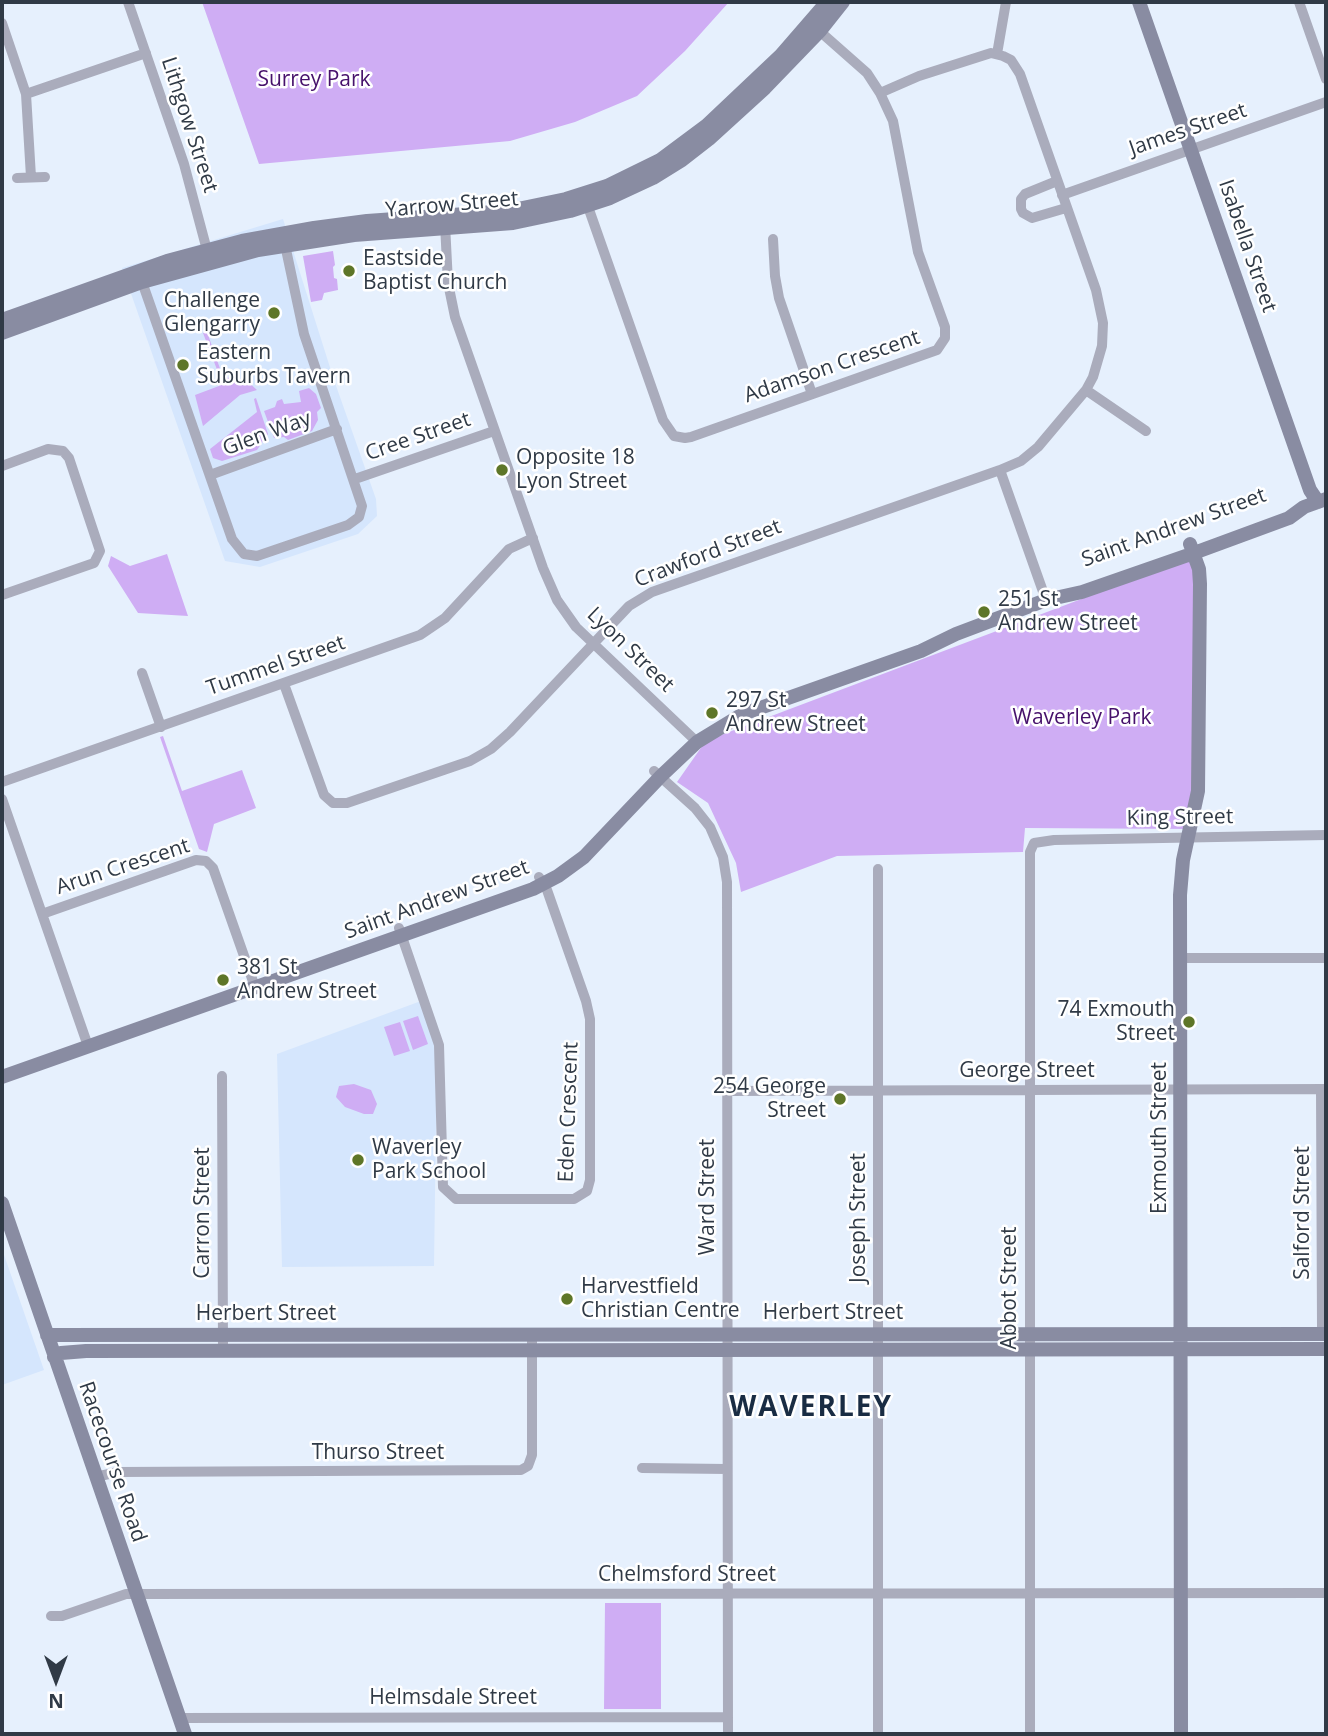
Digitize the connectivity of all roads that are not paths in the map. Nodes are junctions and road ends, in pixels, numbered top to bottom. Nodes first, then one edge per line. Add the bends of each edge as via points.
1 (128, 2) edge
2 (827, 2) edge
3 (843, 2) edge
4 (1006, 2) edge
5 (1139, 2) edge
6 (1299, 2) edge
7 (2, 23) edge
8 (815, 27) junction
9 (146, 53) junction
10 (997, 54) junction
11 (1326, 79) edge
12 (880, 93) junction
13 (26, 94) junction
14 (1326, 102) edge
15 (1191, 149) junction
16 (31, 177) junction
17 (45, 177) dead end
18 (18, 178) dead end
19 (1057, 181) junction
20 (1062, 195) junction
21 (586, 200) junction
22 (1066, 208) junction
23 (445, 222) junction
24 (284, 239) junction
25 (773, 239) dead end
26 (209, 256) junction
27 (140, 276) junction
28 (2, 320) edge
29 (2, 333) edge
30 (1086, 390) junction
31 (812, 394) junction
32 (337, 429) junction
33 (494, 430) junction
34 (1146, 431) dead end
35 (2, 466) edge
36 (1000, 470) junction
37 (210, 475) junction
38 (355, 479) junction
39 (1324, 504) edge
40 (533, 538) junction
41 (1192, 549) junction
42 (2, 595) edge
43 (1046, 600) junction
44 (593, 644) junction
45 (142, 673) dead end
46 (284, 684) junction
47 (160, 727) junction
48 (694, 739) junction
49 (657, 774) junction
50 (2, 782) edge
51 (2, 799) edge
52 (1326, 835) edge
53 (1188, 837) junction
54 (1034, 843) joint
55 (878, 869) dead end
56 (541, 880) junction
57 (42, 914) junction
58 (400, 932) junction
59 (1180, 958) junction
60 (1326, 958) edge
61 (254, 983) junction
62 (87, 1042) junction
63 (2, 1067) edge
64 (222, 1076) dead end
65 (2, 1077) edge
66 (1324, 1089) edge
67 (1029, 1090) junction
68 (1180, 1090) junction
69 (727, 1091) junction
70 (878, 1091) junction
71 (2, 1203) edge
72 (1324, 1207) edge
73 (727, 1334) junction
74 (1029, 1334) junction
75 (1182, 1334) junction
76 (47, 1335) junction
77 (223, 1335) junction
78 (374, 1335) junction
79 (532, 1335) junction
80 (879, 1335) junction
81 (1326, 1338) edge
82 (1181, 1349) junction
83 (375, 1350) junction
84 (532, 1350) junction
85 (727, 1350) junction
86 (878, 1350) junction
87 (1030, 1350) junction
88 (223, 1351) junction
89 (54, 1357) junction
90 (642, 1468) dead end
91 (727, 1469) junction
92 (95, 1477) junction
93 (1181, 1593) junction
94 (1326, 1593) edge
95 (136, 1594) junction
96 (728, 1594) junction
97 (878, 1594) junction
98 (1030, 1594) junction
99 (51, 1616) dead end
100 (728, 1717) junction
101 (179, 1718) junction
102 (185, 1734) edge
103 (728, 1734) edge
104 (878, 1734) edge
105 (1030, 1734) edge
106 (1181, 1734) edge

1 - 9 street, Lithgow Street
2 - 8 street, Yarrow Street
3 - 8 street, Yarrow Street
4 - 10 street
5 - 15 street, Isabella Street
6 - 11 street
7 - 13 street
8 - 12 street, Adamson Crescent via 856,62
8 - 21 street, Yarrow Street via 765,88 696,150 646,182
9 - 13 street
9 - 26 street, Lithgow Street
10 - 12 street via 964,61
10 - 19 street, Crawford Street via 1011,60 1020,74
12 - 31 street, Adamson Crescent via 896,129 918,252 945,338 928,354
13 - 16 street
14 - 15 street, James Street
15 - 20 street, James Street
15 - 39 street, Isabella Street via 1310,489
16 - 17 street
16 - 18 street
19 - 20 street, Crawford Street
19 - 22 street via 1025,194 1021,209 1032,218
20 - 22 street, Crawford Street
21 - 23 street, Yarrow Street via 513,223
21 - 31 street, Adamson Crescent via 663,420 674,436 691,437
22 - 30 street, Crawford Street via 1103,323 1100,357
23 - 24 street, Yarrow Street
23 - 33 street, Lyon Street via 452,308
24 - 26 street, Yarrow Street
24 - 32 street via 301,324
25 - 31 street via 779,298
26 - 27 street, Yarrow Street
27 - 28 street, Yarrow Street
27 - 29 street, Yarrow Street
27 - 37 street
30 - 34 street
30 - 36 street, Crawford Street via 1038,447
32 - 37 street, Glen Way
32 - 38 street
33 - 38 street, Cree Street
33 - 40 street, Lyon Street
35 - 42 street via 48,449 63,451 100,551 94,563
36 - 43 street
36 - 44 street, Crawford Street via 652,592 629,606
37 - 38 street via 232,539 250,556 354,522 362,506
39 - 41 street, Saint Andrew Street via 1286,510
40 - 44 street, Lyon Street via 557,600
40 - 46 street, Tummel Street via 509,549 428,631
41 - 43 street, Saint Andrew Street via 1082,592
41 - 53 street, Exmouth Street via 1200,584 1199,771
43 - 48 street, Saint Andrew Street via 921,651 752,711
44 - 46 street, Crawford Street via 491,749 470,761 340,804 329,800 321,789
44 - 48 street, Lyon Street
45 - 47 street
46 - 47 street, Tummel Street
47 - 50 street, Tummel Street
48 - 49 street, Saint Andrew Street
49 - 56 street, Saint Andrew Street via 584,857
49 - 69 street, Ward Street via 704,819 725,868
51 - 57 street
52 - 53 street, King Street
53 - 54 street, King Street
53 - 59 street, Exmouth Street via 1181,877
54 - 67 street, Abbot Street via 1029,859
55 - 70 street, Joseph Street
56 - 58 street, Saint Andrew Street via 521,895
56 - 58 street, Eden Crescent via 590,1019 590,1180 587,1191 574,1199 456,1199 446,1193 439,1045
57 - 61 street, Arun Crescent via 202,860 213,868
57 - 62 street
58 - 61 street, Saint Andrew Street
59 - 60 street
59 - 68 street, Exmouth Street
61 - 62 street, Saint Andrew Street
62 - 63 street, Saint Andrew Street
62 - 65 street, Saint Andrew Street
64 - 77 street, Carron Street
66 - 68 street, George Street
66 - 72 street, Salford Street
67 - 68 street, George Street
67 - 70 street, George Street
67 - 74 street, Abbot Street
68 - 75 street, Exmouth Street
69 - 70 street, George Street
69 - 73 street, Ward Street
70 - 80 street, Joseph Street
71 - 76 street, Racecourse Road
72 - 81 street, Salford Street via 1322,1327
73 - 79 street, Herbert Street
73 - 80 street, Herbert Street
73 - 85 street, Ward Street
74 - 75 street, Herbert Street
74 - 80 street, Herbert Street
74 - 87 street, Abbot Street
75 - 81 street, Herbert Street
75 - 82 street, Exmouth Street
76 - 77 street, Herbert Street
76 - 89 street, Racecourse Road
77 - 78 street, Herbert Street
77 - 88 street, Carron Street
78 - 79 street, Herbert Street
78 - 83 street
79 - 84 street, Thurso Street
80 - 86 street, Joseph Street
81 - 82 street, Herbert Street
82 - 87 street, Herbert Street
82 - 93 street, Exmouth Street
83 - 84 street, Herbert Street
83 - 88 street, Herbert Street
84 - 85 street, Herbert Street
84 - 92 street, Thurso Street via 532,1455 528,1466 517,1471 118,1472
85 - 86 street, Herbert Street
85 - 91 street, Ward Street
86 - 87 street, Herbert Street
86 - 97 street, Joseph Street
87 - 98 street, Abbot Street
88 - 89 street, Herbert Street via 86,1350
89 - 92 street, Racecourse Road
90 - 91 street
91 - 96 street, Ward Street
92 - 95 street, Racecourse Road
93 - 94 street, Chelmsford Street
93 - 98 street, Chelmsford Street
93 - 106 street, Exmouth Street
95 - 96 street, Chelmsford Street
95 - 99 street, Chelmsford Street
95 - 101 street, Racecourse Road
96 - 97 street, Chelmsford Street
96 - 100 street, Ward Street
97 - 98 street, Chelmsford Street
97 - 104 street, Joseph Street
98 - 105 street, Abbot Street
100 - 101 street, Helmsdale Street
100 - 103 street, Ward Street
101 - 102 street, Racecourse Road

